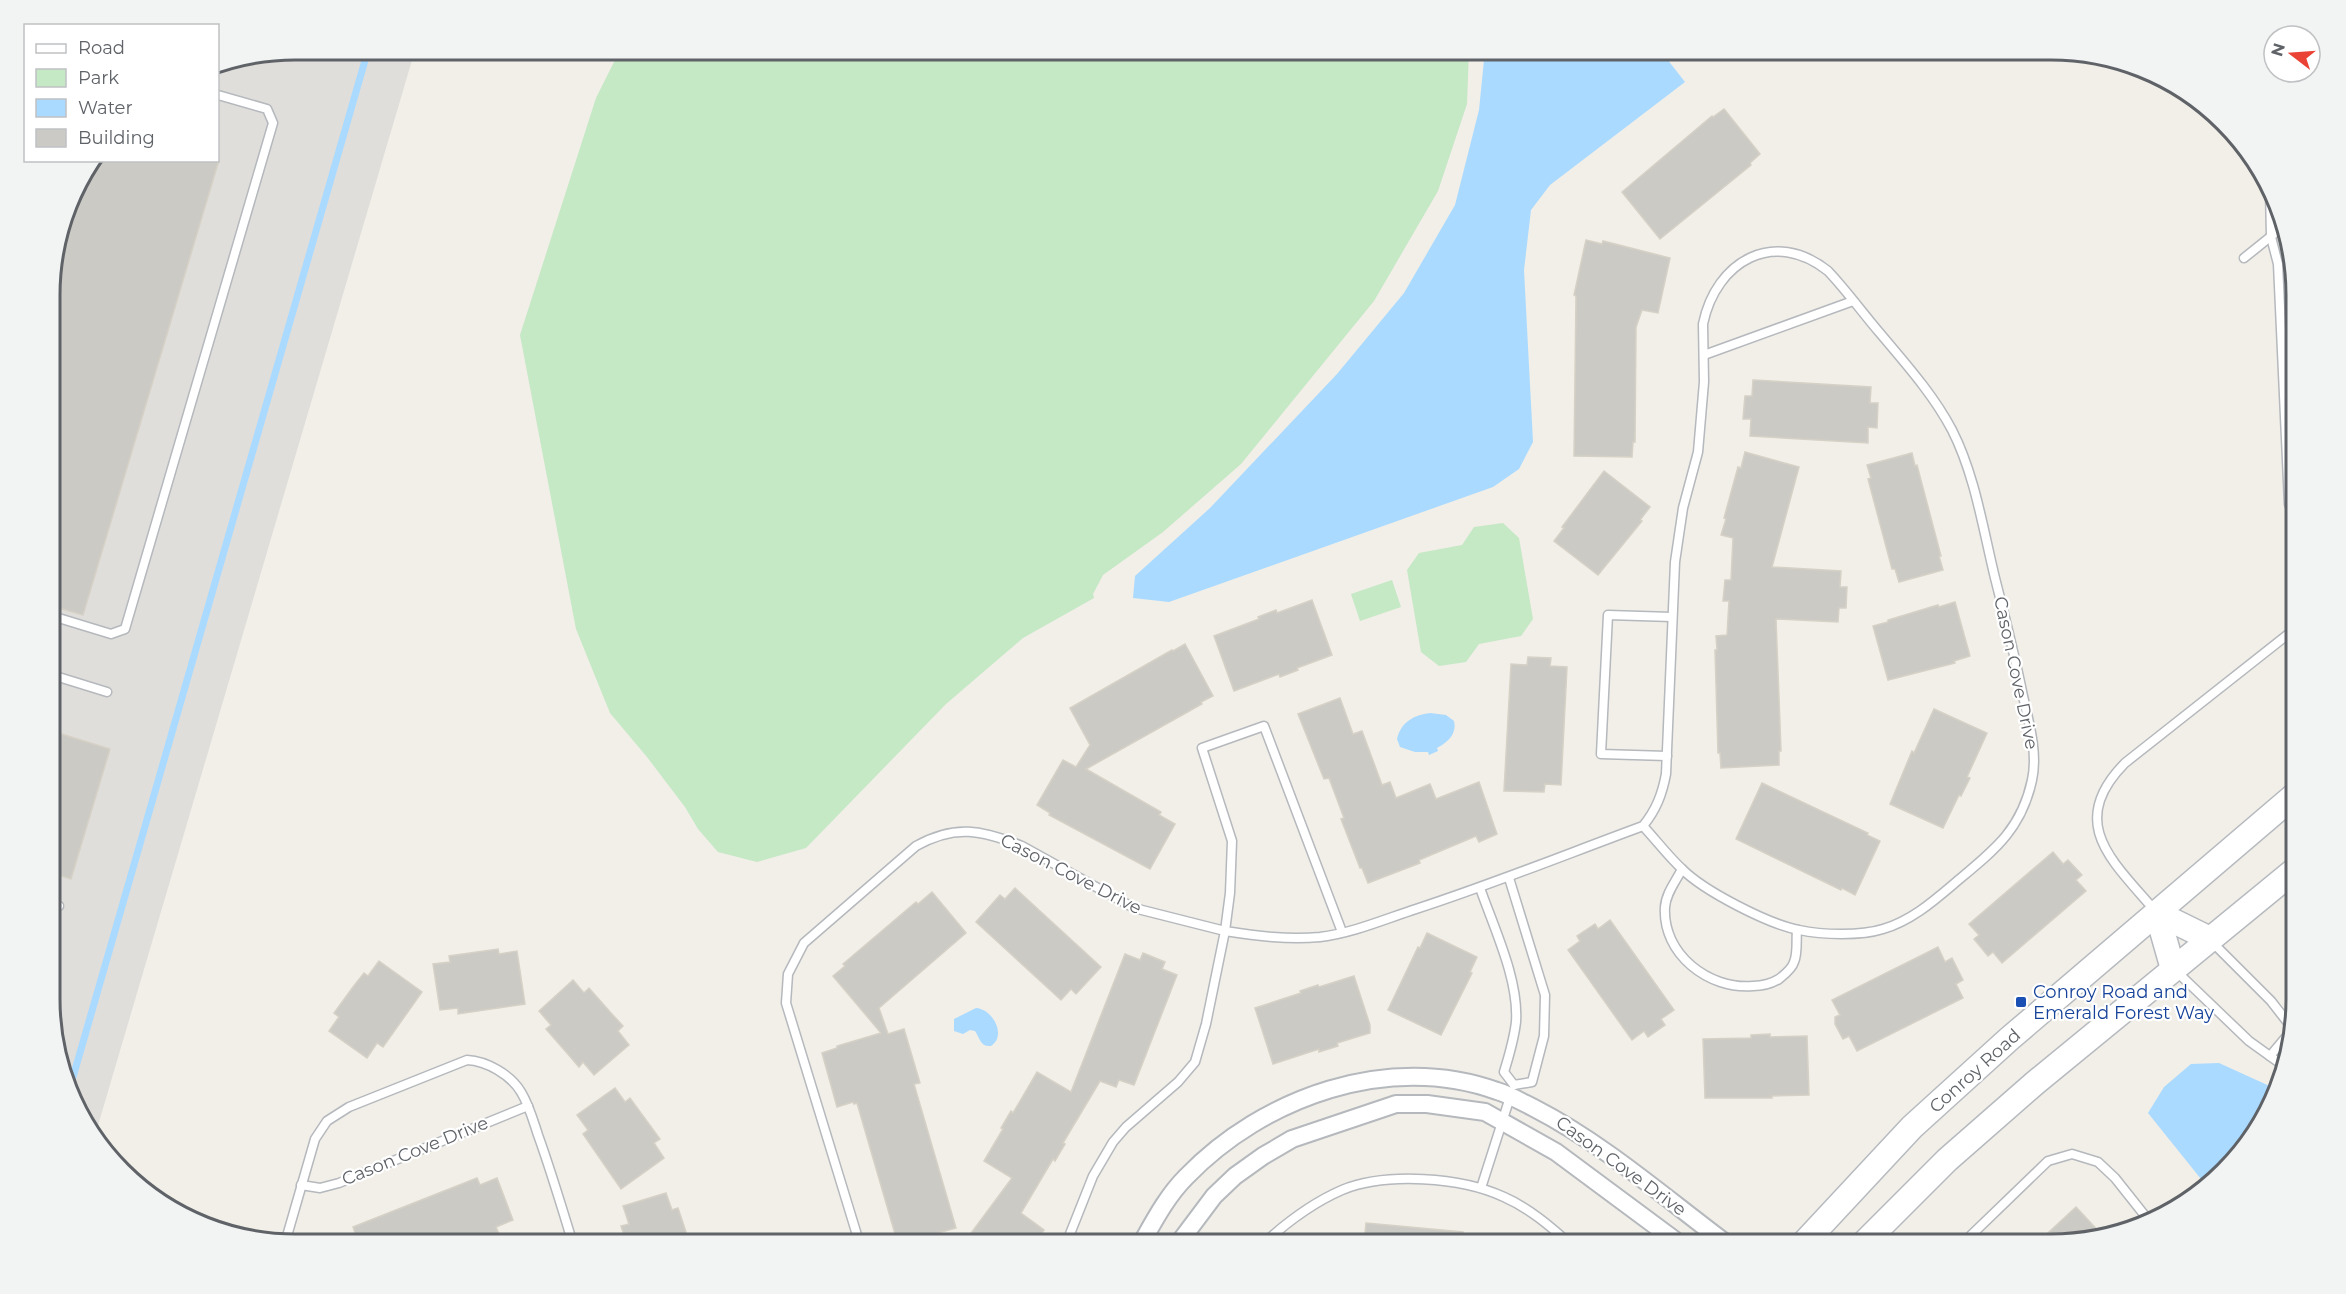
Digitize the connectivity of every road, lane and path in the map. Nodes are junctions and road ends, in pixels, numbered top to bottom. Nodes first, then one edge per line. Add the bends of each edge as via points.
1 (219, 95) edge
2 (2270, 211) edge
3 (2277, 232) edge
4 (2271, 237) junction
5 (2244, 258) dead end
6 (1853, 301) junction
7 (1704, 355) junction
8 (2286, 431) edge
9 (1672, 617) junction
10 (60, 618) edge
11 (2286, 635) edge
12 (60, 677) edge
13 (107, 692) dead end
14 (1667, 756) junction
15 (2286, 803) edge
16 (1642, 826) junction
17 (1682, 870) junction
18 (2286, 877) edge
19 (1509, 878) junction
20 (1480, 888) junction
21 (2157, 913) junction
22 (1797, 930) junction
23 (1225, 931) junction
24 (1342, 932) junction
25 (2210, 939) junction
26 (2173, 969) junction
27 (2285, 1021) edge
28 (2282, 1042) edge
29 (2270, 1056) junction
30 (2278, 1062) edge
31 (1512, 1091) junction
32 (528, 1106) junction
33 (1501, 1120) junction
34 (301, 1185) junction
35 (1481, 1188) junction
36 (2144, 1215) edge
37 (288, 1234) edge
38 (570, 1234) edge
39 (857, 1234) edge
40 (1070, 1234) edge
41 (1146, 1234) edge
42 (1186, 1234) edge
43 (1274, 1234) edge
44 (1559, 1234) edge
45 (1667, 1234) edge
46 (1714, 1234) edge
47 (1812, 1234) edge
48 (1873, 1234) edge
49 (1972, 1234) edge

1 - 10 lane via 267,109 273,123 125,629 111,634
2 - 4 lane
3 - 4 lane
4 - 5 lane
4 - 8 lane via 2278,264
6 - 7 lane
6 - 7 lane, Cason Cove Drive via 1828,271 1812,259 1783,252 1751,257 1732,268 1716,288 1703,324
6 - 22 lane, Cason Cove Drive via 1923,385 1952,431 1970,475 2014,652 2034,764 2028,795 2011,831 1997,848 1925,907 1893,926 1872,932
7 - 9 lane, Cason Cove Drive via 1698,452 1683,508
9 - 14 lane, Cason Cove Drive
9 - 14 lane via 1608,615 1601,754
11 - 21 lane via 2125,763 2101,794 2098,837 2107,854
12 - 13 lane
14 - 16 lane, Cason Cove Drive via 1661,798
15 - 21 main road, Conroy Road
16 - 17 lane, Cason Cove Drive
16 - 19 lane, Cason Cove Drive
17 - 22 lane, Cason Cove Drive via 1718,895
17 - 22 lane via 1665,906 1670,939 1679,953 1708,978 1729,986 1774,982 1794,962
18 - 25 main road
19 - 20 lane, Cason Cove Drive
19 - 31 lane via 1542,980 1546,1011 1532,1082
20 - 24 lane, Cason Cove Drive
20 - 31 lane via 1515,998 1516,1024 1504,1072
21 - 25 main road
21 - 26 main road
21 - 47 main road, Conroy Road via 1912,1127
23 - 24 lane, Cason Cove Drive via 1294,939
23 - 24 lane via 1232,841 1202,748 1264,726
23 - 39 lane, Cason Cove Drive via 1134,908 1022,846 989,834 949,831 916,846 804,943 789,974 786,1003
23 - 40 lane via 1195,1062 1179,1082 1113,1142
25 - 26 main road
25 - 27 lane via 2271,1001
26 - 29 lane
26 - 48 main road via 1954,1154
28 - 29 lane
29 - 30 lane
31 - 33 lane
31 - 41 street, Cason Cove Drive via 1459,1081 1398,1078 1329,1089 1291,1103 1262,1116 1208,1155 1184,1179
31 - 46 street, Cason Cove Drive via 1587,1138
32 - 34 lane, Cason Cove Drive via 339,1183 320,1188
32 - 34 lane via 512,1079 475,1061 460,1061 348,1107 327,1120 315,1139
32 - 38 lane
33 - 35 lane
33 - 42 street, Cason Cove Drive via 1485,1112 1458,1107 1396,1104 1292,1139 1235,1176
33 - 45 street, Cason Cove Drive via 1556,1152
34 - 37 lane
35 - 43 lane via 1428,1180 1375,1182 1317,1203
35 - 44 lane via 1515,1203
36 - 49 lane via 2098,1162 2072,1154 2048,1161

